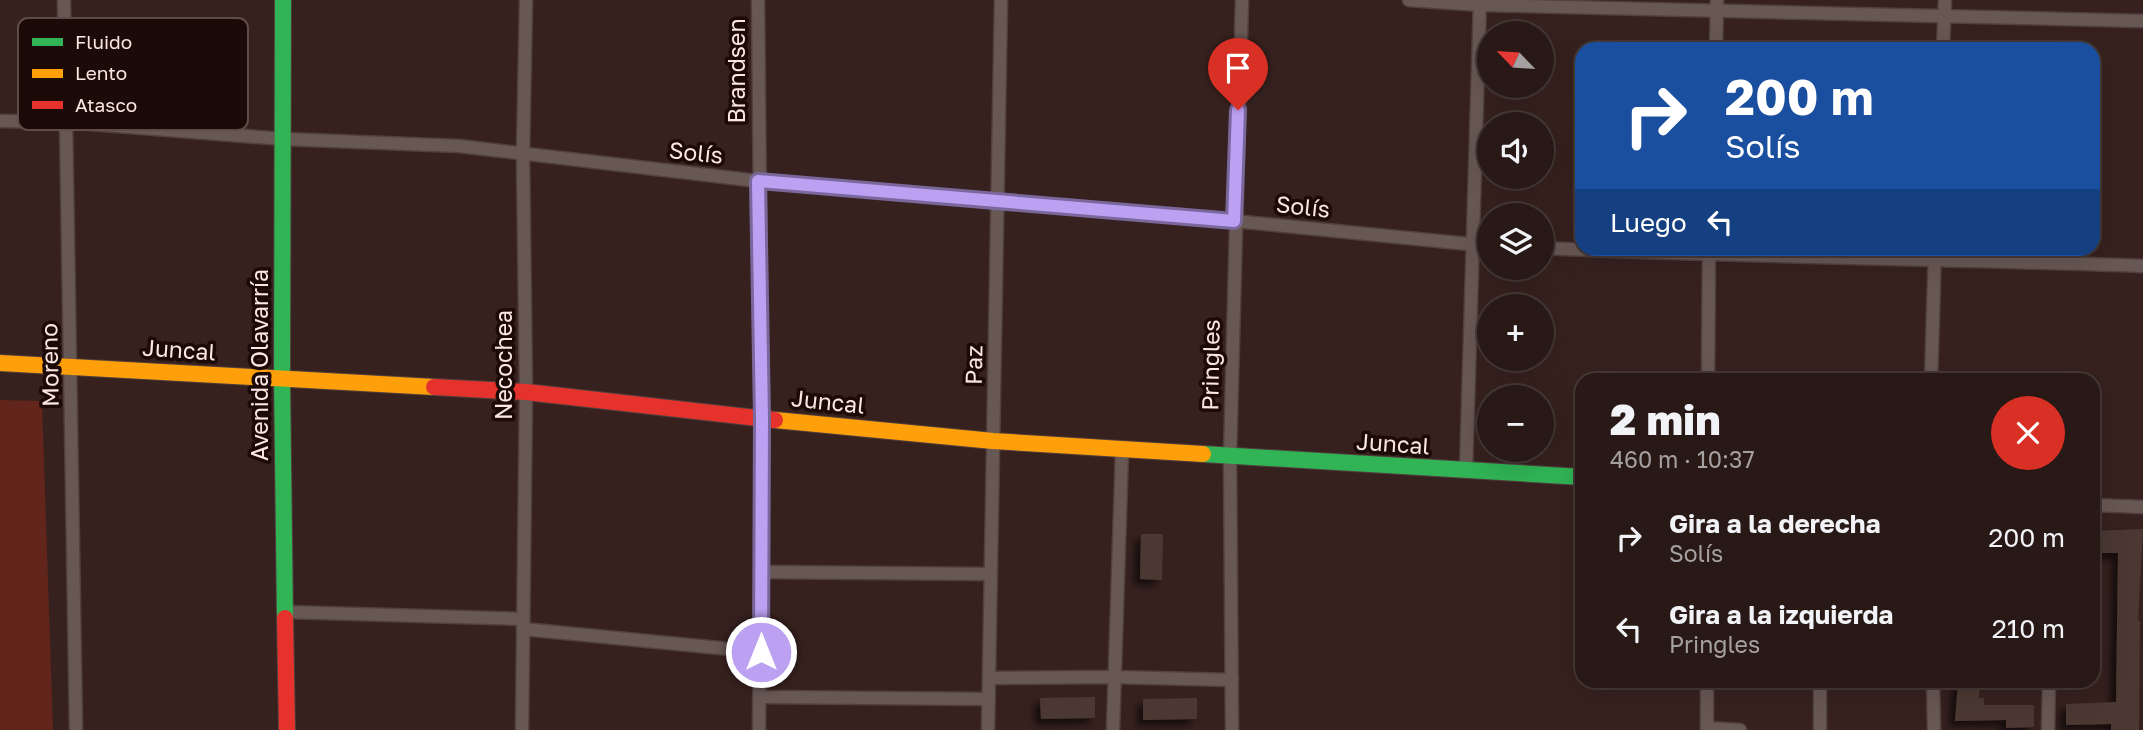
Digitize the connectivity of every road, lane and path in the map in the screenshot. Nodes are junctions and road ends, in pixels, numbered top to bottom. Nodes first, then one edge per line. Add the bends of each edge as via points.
1 (64, 0) edge
2 (283, 0) edge
3 (526, 0) edge
4 (758, 0) edge
5 (1001, 0) edge
6 (1242, 0) edge
7 (1409, 0) edge
8 (1945, 0) edge
9 (1480, 2) edge
10 (1717, 6) edge
11 (1944, 14) junction
12 (64, 18) edge
13 (2143, 21) edge
14 (1716, 42) edge
15 (1943, 42) edge
16 (0, 121) edge
17 (18, 121) edge
18 (66, 130) edge
19 (168, 130) edge
20 (283, 139) junction
21 (523, 155) junction
22 (758, 181) junction
23 (999, 203) junction
24 (1234, 221) junction
25 (1471, 245) junction
26 (1477, 245) edge
27 (1554, 248) edge
28 (1575, 249) edge
29 (1709, 256) edge
30 (1935, 256) edge
31 (1983, 256) edge
32 (2143, 266) edge
33 (0, 363) edge
34 (71, 366) junction
35 (1708, 373) edge
36 (1931, 373) edge
37 (282, 379) junction
38 (526, 392) junction
39 (762, 419) junction
40 (993, 441) junction
41 (1122, 451) junction
42 (1230, 456) junction
43 (1466, 471) junction
44 (1575, 477) edge
45 (2100, 505) edge
46 (2143, 507) edge
47 (761, 572) junction
48 (990, 574) junction
49 (286, 612) junction
50 (523, 624) junction
51 (761, 652) junction
52 (1113, 677) junction
53 (990, 678) junction
54 (1232, 680) junction
55 (1707, 688) edge
56 (1819, 688) edge
57 (1933, 688) edge
58 (2049, 688) edge
59 (760, 697) junction
60 (988, 699) junction
61 (1707, 729) edge
62 (76, 730) edge
63 (287, 730) edge
64 (522, 730) edge
65 (759, 730) edge
66 (988, 730) edge
67 (1113, 730) edge
68 (1232, 730) edge
69 (1740, 730) edge
70 (1820, 730) edge
71 (1934, 730) edge
72 (2048, 730) edge

1 - 12 street, Moreno
2 - 20 street, Avenida Olavarría
3 - 21 street, Necochea
4 - 22 street, Brandsen
5 - 23 street, Paz
6 - 24 street, Pringles
7 - 9 street
8 - 11 street
9 - 10 street
9 - 25 street
10 - 11 street
10 - 14 street
11 - 13 street
11 - 15 street
16 - 17 street, Solís
18 - 34 street, Moreno
19 - 20 street, Solís
20 - 21 street, Solís via 459,146
20 - 37 street, Avenida Olavarría
21 - 22 street, Solís
21 - 38 street, Necochea
22 - 23 street, Solís
22 - 39 street, Brandsen
23 - 24 street, Solís
23 - 40 street, Paz
24 - 25 street, Solís
24 - 42 street, Pringles
25 - 26 street, Solís
25 - 43 street
27 - 28 street
29 - 35 street
30 - 36 street
31 - 32 street
33 - 34 street, Juncal
34 - 37 street, Juncal
34 - 62 street, Moreno
37 - 38 street, Juncal
37 - 49 street, Avenida Olavarría
38 - 39 street, Juncal
38 - 50 street, Necochea
39 - 40 street, Juncal
39 - 47 street, Brandsen
40 - 41 street, Juncal
40 - 48 street, Paz
41 - 42 street, Juncal
41 - 52 street
42 - 43 street, Juncal
42 - 54 street, Pringles
43 - 44 street, Juncal
45 - 46 street
47 - 48 street
47 - 51 street, Brandsen
48 - 53 street, Paz
49 - 50 street
49 - 63 street, Avenida Olavarría
50 - 51 street
50 - 64 street, Necochea
51 - 59 street, Brandsen
52 - 53 street
52 - 54 street
52 - 67 street
53 - 60 street, Paz
54 - 68 street, Pringles
55 - 61 street
56 - 70 street
57 - 71 street
58 - 72 street
59 - 60 street
59 - 65 street, Brandsen
60 - 66 street, Paz
61 - 69 street

